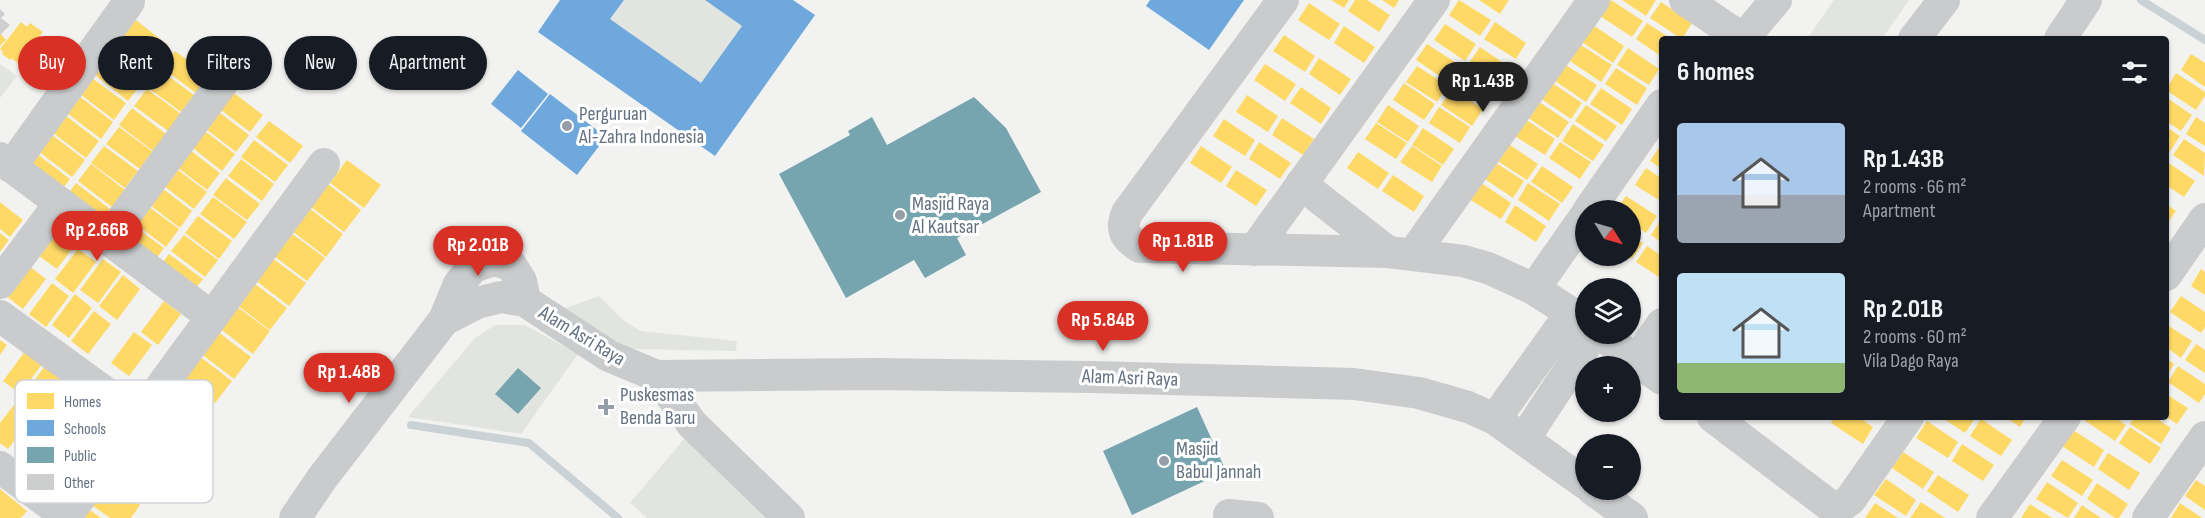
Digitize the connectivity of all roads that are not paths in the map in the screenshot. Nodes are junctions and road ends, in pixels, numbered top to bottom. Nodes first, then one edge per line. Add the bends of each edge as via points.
1 (1283, 0) edge
2 (1434, 0) edge
3 (1594, 0) edge
4 (1685, 0) edge
5 (1776, 0) edge
6 (1944, 0) edge
7 (2086, 0) edge
8 (129, 2) dead end
9 (1714, 31) edge
10 (1732, 36) edge
11 (1746, 36) edge
12 (1916, 36) edge
13 (2062, 36) edge
14 (217, 90) edge
15 (1659, 109) edge
16 (5, 163) edge
17 (324, 164) dead end
18 (1300, 184) junction
19 (1596, 200) edge
20 (60, 203) junction
21 (2205, 219) edge
22 (1575, 231) edge
23 (108, 239) junction
24 (1254, 250) junction
25 (2196, 251) edge
26 (1400, 253) junction
27 (2169, 273) edge
28 (0, 283) edge
29 (1534, 289) junction
30 (0, 316) edge
31 (1575, 316) edge
32 (212, 317) junction
33 (1575, 322) edge
34 (1659, 328) edge
35 (1587, 344) edge
36 (1614, 344) edge
37 (1631, 356) edge
38 (1640, 356) edge
39 (1641, 363) edge
40 (657, 376) junction
41 (1659, 377) edge
42 (88, 380) edge
43 (166, 380) edge
44 (1495, 419) junction
45 (1723, 420) edge
46 (1906, 420) edge
47 (2063, 420) edge
48 (1748, 428) edge
49 (2205, 437) edge
50 (1524, 439) junction
51 (0, 467) edge
52 (1575, 476) edge
53 (15, 479) edge
54 (1607, 500) edge
55 (47, 503) edge
56 (75, 503) edge
57 (65, 517) edge
58 (295, 518) edge
59 (789, 518) edge
60 (1632, 518) edge
61 (1992, 518) edge
62 (2148, 518) edge

1 - 24 street via 1123,223 1130,242 1140,247
2 - 18 street
3 - 26 street
4 - 9 street
5 - 11 street
6 - 12 street
7 - 13 street
8 - 16 street
9 - 10 street
14 - 23 street
15 - 19 street
16 - 20 street
17 - 32 street
18 - 24 street
18 - 26 street
20 - 23 street
20 - 28 street
21 - 25 street
22 - 29 street
23 - 32 street
24 - 26 street
25 - 27 street
26 - 29 street via 1472,263
29 - 31 street
30 - 42 street
32 - 43 street
33 - 44 street
34 - 38 street
35 - 50 street
36 - 37 street
39 - 41 street
40 - 44 street, Alam Asri Raya via 875,374 1354,384 1419,393
40 - 58 street, Alam Asri Raya via 609,356 525,301 521,281 511,265 494,260 473,267 459,284 444,321
40 - 59 street via 692,424
44 - 50 street, Alam Asri Raya
45 - 48 street
46 - 48 street via 1850,500 1840,507 1829,505
47 - 61 street
49 - 62 street
50 - 52 street, Alam Asri Raya
51 - 53 street
54 - 60 street
55 - 57 street
56 - 57 street

